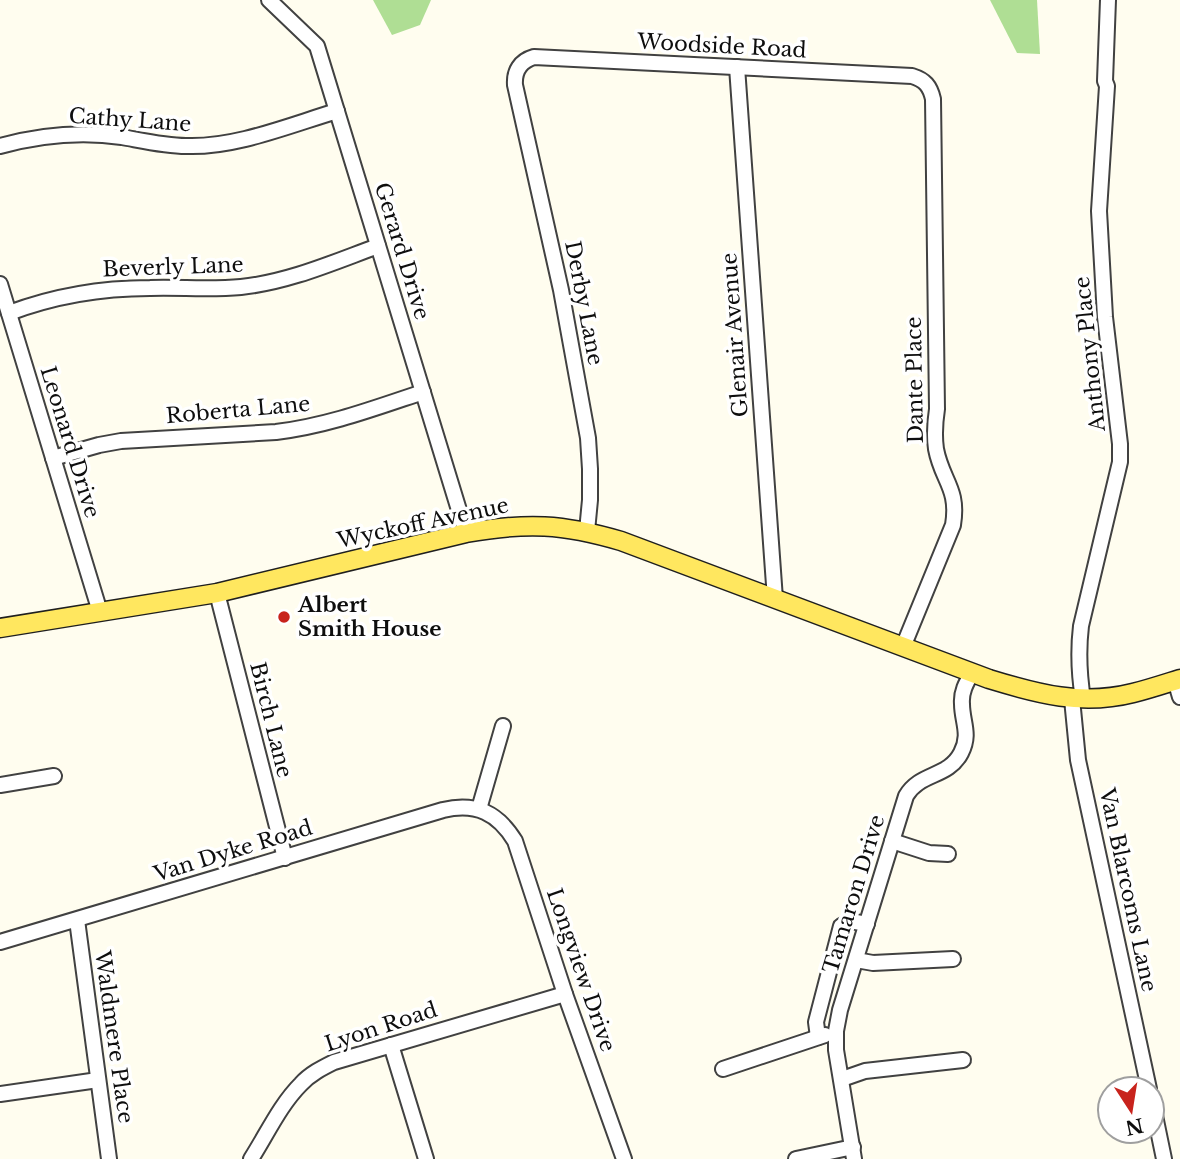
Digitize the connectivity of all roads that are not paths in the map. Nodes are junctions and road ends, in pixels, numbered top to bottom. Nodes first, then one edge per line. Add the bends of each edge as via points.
1 (269, 0) edge
2 (1108, 0) edge
3 (737, 67) junction
4 (515, 85) joint
5 (933, 99) joint
6 (337, 111) junction
7 (0, 146) edge
8 (379, 246) junction
9 (0, 284) edge
10 (9, 313) junction
11 (423, 392) junction
12 (53, 458) junction
13 (587, 531) junction
14 (466, 533) junction
15 (217, 593) junction
16 (775, 599) junction
17 (100, 612) junction
18 (0, 628) edge
19 (903, 647) junction
20 (972, 673) junction
21 (1178, 685) edge
22 (1077, 699) junction
23 (503, 726) dead end
24 (54, 776) dead end
25 (0, 785) edge
26 (479, 809) junction
27 (892, 841) junction
28 (948, 854) dead end
29 (285, 858) junction
30 (76, 920) junction
31 (867, 924) junction
32 (0, 942) edge
33 (953, 959) dead end
34 (856, 960) junction
35 (565, 994) junction
36 (836, 1031) junction
37 (818, 1037) junction
38 (391, 1045) junction
39 (963, 1060) dead end
40 (723, 1069) dead end
41 (1146, 1075) edge
42 (842, 1079) junction
43 (99, 1080) junction
44 (0, 1094) edge
45 (854, 1153) edge
46 (109, 1159) edge
47 (251, 1159) edge
48 (426, 1159) edge
49 (624, 1159) edge
50 (796, 1159) edge

1 - 6 street, Gerard Drive via 317,46
2 - 22 street, Anthony Place via 1099,211 1105,317 1121,444 1081,626
3 - 4 street, Woodside Road via 534,57 516,71
3 - 5 street, Woodside Road via 912,76 927,84
3 - 16 street, Glenair Avenue
4 - 13 street, Derby Lane via 586,426 590,469
5 - 19 street, Dante Place via 934,429 955,511
6 - 7 street, Cathy Lane via 207,146 89,135
6 - 8 street, Gerard Drive
8 - 10 street, Beverly Lane via 311,271 244,287 92,292
8 - 11 street, Gerard Drive
9 - 10 street, Leonard Drive
10 - 12 street, Leonard Drive
11 - 12 street, Roberta Lane via 302,429 121,440
11 - 14 street, Gerard Drive
12 - 17 street, Leonard Drive
13 - 14 main road, Wyckoff Avenue via 527,525
13 - 16 main road, Wyckoff Avenue
14 - 15 main road, Wyckoff Avenue
15 - 17 main road, Wyckoff Avenue
15 - 29 street, Birch Lane
16 - 19 main road, Wyckoff Avenue
17 - 18 main road, Wyckoff Avenue
19 - 20 main road, Wyckoff Avenue
20 - 22 main road, Wyckoff Avenue via 1041,694
20 - 27 street, Tamaron Drive via 962,694 966,728 962,750 948,768 910,788
21 - 22 main road, Wyckoff Avenue
22 - 41 street, Van Blarcoms Lane via 1078,760
23 - 26 street
24 - 25 street
26 - 29 street, Van Dyke Road via 454,807
26 - 35 street, Longview Drive via 500,820 516,841
27 - 28 street
27 - 31 street, Tamaron Drive
29 - 30 street, Van Dyke Road
30 - 32 street, Van Dyke Road
30 - 43 street, Waldmere Place
31 - 34 street, Tamaron Drive
31 - 37 street via 850,921 841,926 816,1022
33 - 34 street
34 - 36 street, Tamaron Drive
35 - 38 street, Lyon Road
35 - 49 street, Longview Drive
36 - 37 street
36 - 42 street, Tamaron Drive
37 - 40 street
38 - 47 street, Lyon Road via 317,1070 290,1096
38 - 48 street
39 - 42 street via 865,1071
42 - 45 street, Tamaron Drive
43 - 44 street
43 - 46 street, Waldmere Place
45 - 50 street

